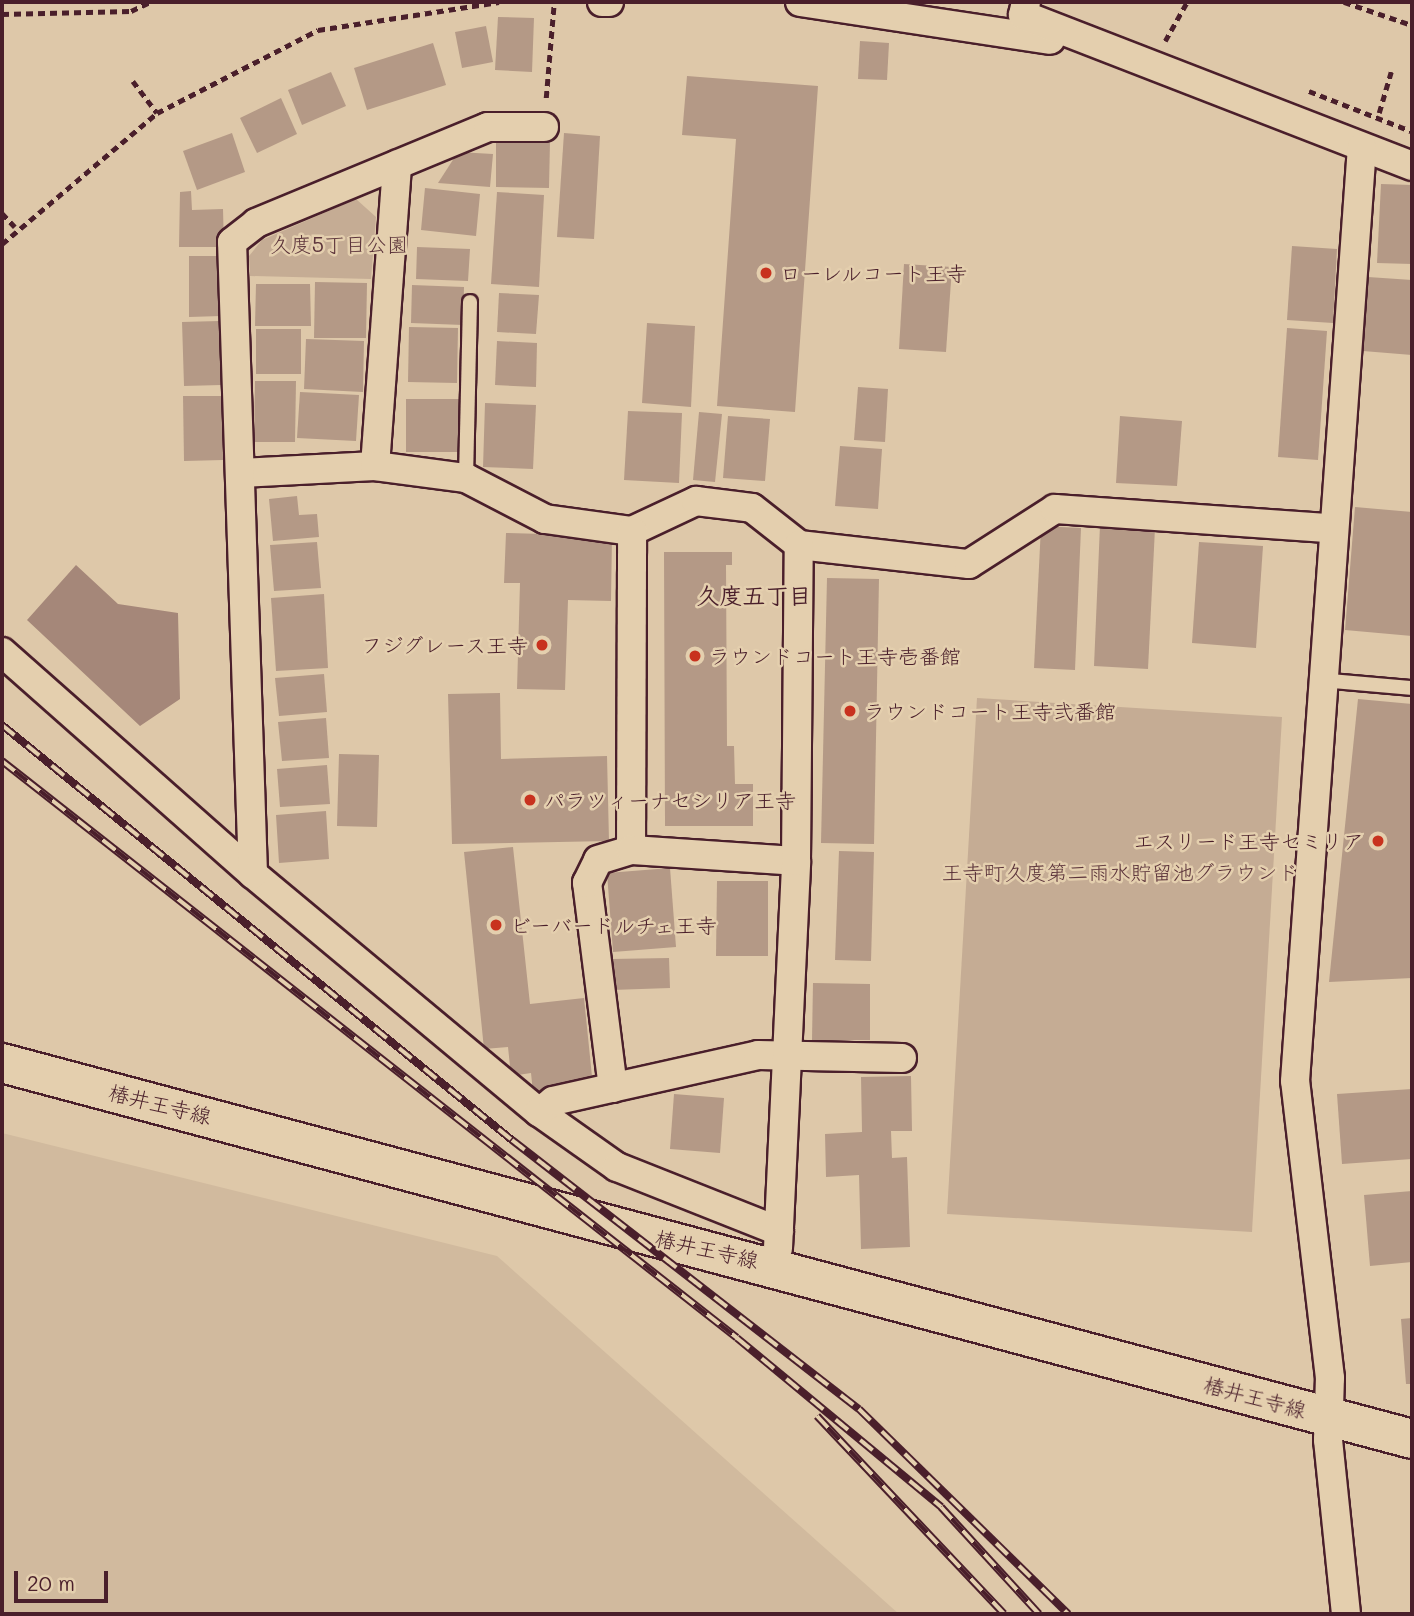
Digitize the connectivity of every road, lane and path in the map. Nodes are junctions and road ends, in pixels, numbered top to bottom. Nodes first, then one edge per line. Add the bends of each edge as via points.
1 (150, 2) edge
2 (499, 2) edge
3 (554, 2) edge
4 (603, 2) edge
5 (609, 2) edge
6 (800, 2) edge
7 (1026, 2) edge
8 (1187, 2) edge
9 (1344, 2) edge
10 (2, 14) edge
11 (1412, 25) edge
12 (1154, 54) junction
13 (1391, 72) dead end
14 (133, 81) dead end
15 (157, 113) junction
16 (1379, 113) dead end
17 (544, 127) joint
18 (1362, 148) junction
19 (397, 165) junction
20 (1412, 166) edge
21 (2, 213) edge
22 (15, 227) junction
23 (2, 244) edge
24 (470, 302) dead end
25 (375, 466) junction
26 (241, 473) junction
27 (466, 478) junction
28 (1330, 528) junction
29 (632, 531) junction
30 (799, 545) junction
31 (2, 652) edge
32 (1320, 680) junction
33 (1412, 688) edge
34 (631, 850) junction
35 (796, 860) junction
36 (253, 874) junction
37 (786, 1055) junction
38 (902, 1058) dead end
39 (2, 1063) edge
40 (613, 1088) junction
41 (539, 1112) junction
42 (778, 1248) junction
43 (1329, 1417) junction
44 (1412, 1439) edge
45 (1346, 1614) edge

1 - 10 path via 131,11
2 - 15 path via 318,30
3 - 17 path
4 - 5 street
6 - 12 street
7 - 12 street via 1023,15
8 - 12 path
9 - 11 path
12 - 18 street
13 - 16 path
14 - 15 path
15 - 22 path
17 - 19 street via 488,127
18 - 20 street
18 - 28 street
19 - 25 street
19 - 26 street via 256,223 232,242
21 - 22 path
22 - 23 path
24 - 27 lane
25 - 26 street
25 - 27 street
26 - 36 street
27 - 29 street via 545,519
28 - 30 street via 1055,509 969,564
28 - 32 street
29 - 30 street via 696,502 752,508
29 - 34 street
30 - 35 street
31 - 36 street
32 - 33 lane
32 - 43 street via 1295,1081
34 - 35 street
34 - 40 street via 598,860 587,883
35 - 37 street
36 - 41 street
37 - 38 street
37 - 40 street via 758,1055
37 - 42 street
39 - 42 main road, 椿井王寺線
40 - 41 street via 553,1101
41 - 42 street via 617,1167
42 - 43 main road, 椿井王寺線
43 - 44 main road, 椿井王寺線
43 - 45 street

